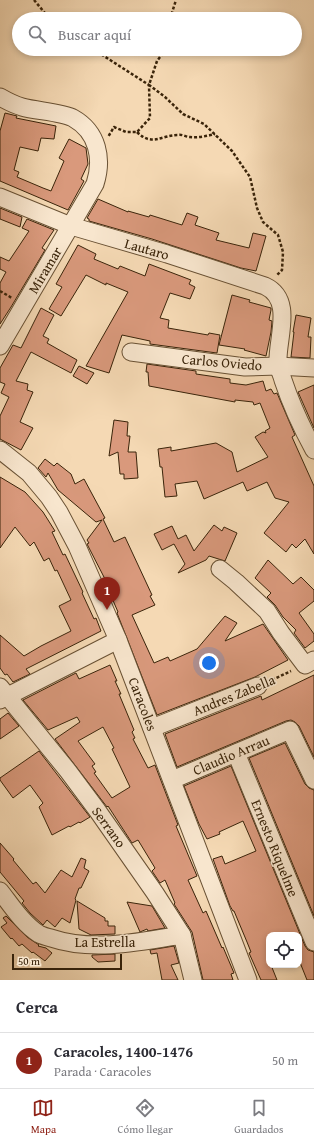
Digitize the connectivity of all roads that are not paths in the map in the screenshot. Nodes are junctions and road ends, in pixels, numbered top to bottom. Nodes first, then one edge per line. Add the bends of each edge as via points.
1 (0, 97) edge
2 (0, 197) edge
3 (71, 226) junction
4 (0, 346) edge
5 (131, 352) dead end
6 (278, 366) junction
7 (314, 368) edge
8 (0, 450) edge
9 (314, 450) edge
10 (220, 569) dead end
11 (118, 640) junction
12 (309, 662) edge
13 (258, 686) road end
14 (2, 694) edge
15 (152, 728) junction
16 (236, 753) junction
17 (172, 780) junction
18 (314, 780) edge
19 (0, 891) edge
20 (182, 935) junction
21 (314, 942) edge
22 (193, 980) edge
23 (248, 980) edge

1 - 3 street, Miramar via 21,107 72,117 92,136 99,154 98,174
2 - 3 street, Lautaro
3 - 4 street, Miramar
3 - 6 street, Lautaro via 167,254 265,286 274,292 280,300 282,310
5 - 6 street, Carlos Oviedo via 245,367
6 - 7 street, Carlos Oviedo
6 - 9 street
8 - 11 street, Caracoles via 29,473 59,512 77,546
10 - 12 street via 267,611 282,633
11 - 14 street
11 - 15 street, Caracoles
13 - 15 street, Andres Zabella
14 - 20 street, Serrano via 38,733 97,810
15 - 17 street, Caracoles
16 - 17 street, Claudio Arrau
16 - 18 street, Claudio Arrau via 290,730
16 - 21 street, Ernesto Riquelme
17 - 23 street, Caracoles
19 - 20 street, La Estrella via 25,921 40,934 61,941 92,944 134,943
20 - 22 street, Serrano

